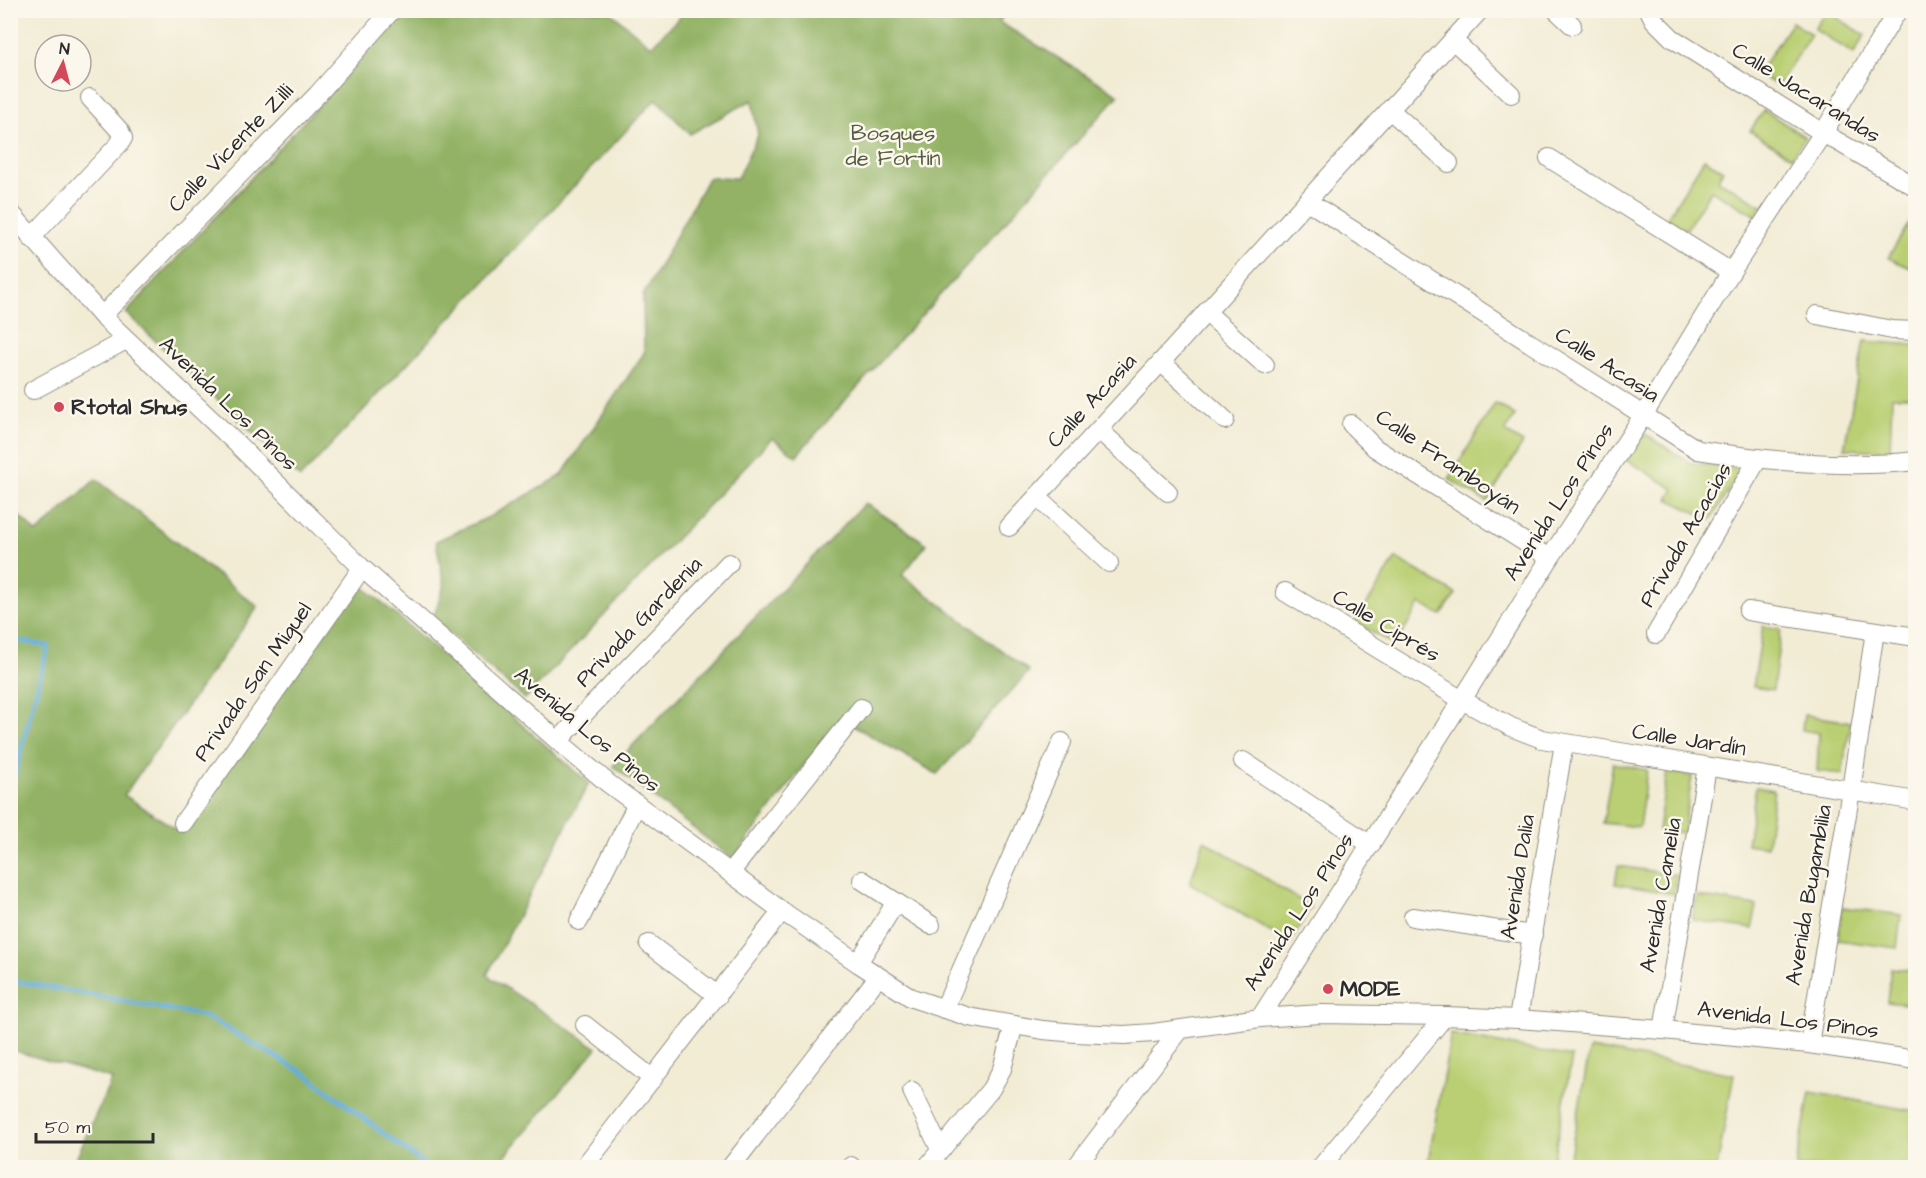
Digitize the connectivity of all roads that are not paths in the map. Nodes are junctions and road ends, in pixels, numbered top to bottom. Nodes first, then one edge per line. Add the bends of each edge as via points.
1 (392, 10) edge
2 (1480, 10) edge
3 (1556, 10) edge
4 (1649, 10) edge
5 (1898, 10) edge
6 (1572, 26) dead end
7 (1453, 40) junction
8 (1510, 94) dead end
9 (90, 98) dead end
10 (1390, 110) junction
11 (1823, 133) junction
12 (1550, 158) dead end
13 (1449, 163) dead end
14 (1916, 188) edge
15 (1307, 201) junction
16 (10, 212) edge
17 (31, 238) junction
18 (1731, 273) junction
19 (1206, 312) junction
20 (1817, 315) dead end
21 (102, 316) junction
22 (1916, 331) edge
23 (126, 340) junction
24 (1161, 362) junction
25 (1265, 365) dead end
26 (33, 390) dead end
27 (1643, 416) junction
28 (1225, 420) dead end
29 (1351, 424) dead end
30 (1099, 430) junction
31 (1758, 459) junction
32 (1916, 461) edge
33 (1168, 492) dead end
34 (1037, 497) junction
35 (1009, 526) dead end
36 (1550, 558) junction
37 (729, 563) dead end
38 (1109, 563) dead end
39 (362, 568) junction
40 (1285, 592) dead end
41 (1748, 611) dead end
42 (1875, 631) junction
43 (1656, 634) dead end
44 (1916, 637) edge
45 (1462, 700) junction
46 (861, 708) dead end
47 (558, 741) junction
48 (1062, 742) dead end
49 (1564, 743) junction
50 (1243, 761) dead end
51 (1707, 767) junction
52 (1851, 790) junction
53 (1916, 801) edge
54 (637, 804) junction
55 (183, 823) dead end
56 (1371, 844) junction
57 (730, 873) junction
58 (862, 880) dead end
59 (896, 902) junction
60 (782, 911) junction
61 (1413, 917) dead end
62 (579, 921) dead end
63 (931, 925) dead end
64 (1533, 935) junction
65 (649, 944) dead end
66 (858, 963) junction
67 (878, 977) junction
68 (718, 996) junction
69 (944, 1009) junction
70 (1445, 1016) junction
71 (1260, 1018) junction
72 (1518, 1019) junction
73 (585, 1025) dead end
74 (1014, 1025) junction
75 (1180, 1030) junction
76 (1663, 1030) junction
77 (1809, 1044) junction
78 (1916, 1060) edge
79 (652, 1079) junction
80 (912, 1091) dead end
81 (940, 1149) junction
82 (583, 1167) edge
83 (729, 1167) edge
84 (926, 1167) edge
85 (1075, 1167) edge
86 (1320, 1167) edge

1 - 21 street, Calle Vicente Zilli via 317,95
2 - 7 street, Calle Acasia
3 - 6 street
4 - 11 street, Calle Jacarandas via 1672,38
5 - 11 street, Avenida Los Pinos
7 - 8 street
7 - 10 street, Calle Acasia
9 - 17 street via 123,138
10 - 13 street
10 - 15 street, Calle Acasia
11 - 14 street, Calle Jacarandas
11 - 18 street, Avenida Los Pinos
12 - 18 street
15 - 19 street, Calle Acasia
15 - 27 street, Calle Acasia
16 - 17 street, Avenida Los Pinos
17 - 21 street, Avenida Los Pinos
18 - 27 street, Avenida Los Pinos
19 - 24 street, Calle Acasia
19 - 25 street
20 - 22 street
21 - 23 street, Avenida Los Pinos
23 - 26 street
23 - 39 street, Avenida Los Pinos
24 - 28 street
24 - 30 street, Calle Acasia
27 - 31 street, Calle Acasia via 1698,450
27 - 36 street, Avenida Los Pinos
29 - 36 street, Calle Framboyán via 1375,448
30 - 33 street
30 - 34 street, Calle Acasia
31 - 32 street, Calle Acasia via 1880,465
31 - 43 street, Privada Acacias
34 - 35 street, Calle Acasia
34 - 38 street
36 - 45 street, Avenida Los Pinos
37 - 47 street, Privada Gardenia
39 - 47 street, Avenida Los Pinos
39 - 55 street, Privada San Miguel
40 - 45 street, Calle Ciprés
41 - 42 street
42 - 44 street
42 - 52 street, Avenida Bugambilia
45 - 49 street, Calle Jardín via 1524,733
45 - 56 street, Avenida Los Pinos
46 - 57 street
47 - 54 street, Avenida Los Pinos
48 - 69 street
49 - 51 street, Calle Jardín
49 - 64 street, Avenida Dalia
50 - 56 street
51 - 52 street, Calle Jardín
51 - 76 street, Avenida Camelia
52 - 53 street, Calle Jardín
52 - 77 street, Avenida Bugambilia
54 - 57 street, Avenida Los Pinos
54 - 62 street
56 - 71 street, Avenida Los Pinos
57 - 60 street, Avenida Los Pinos
58 - 59 street
59 - 63 street
59 - 66 street
60 - 66 street, Avenida Los Pinos
60 - 68 street
61 - 64 street
64 - 72 street, Avenida Dalia
65 - 68 street
66 - 67 street, Avenida Los Pinos
67 - 69 street, Avenida Los Pinos via 912,998
67 - 83 street
68 - 79 street
69 - 74 street, Avenida Los Pinos
70 - 71 street, Avenida Los Pinos via 1321,1014
70 - 72 street, Avenida Los Pinos
70 - 86 street
71 - 75 street, Avenida Los Pinos
72 - 76 street, Avenida Los Pinos
73 - 79 street
74 - 75 street, Avenida Los Pinos via 1102,1035
74 - 81 street via 1002,1069 991,1089
75 - 85 street
76 - 77 street, Avenida Los Pinos
77 - 78 street, Avenida Los Pinos
79 - 82 street
80 - 81 street
81 - 84 street

